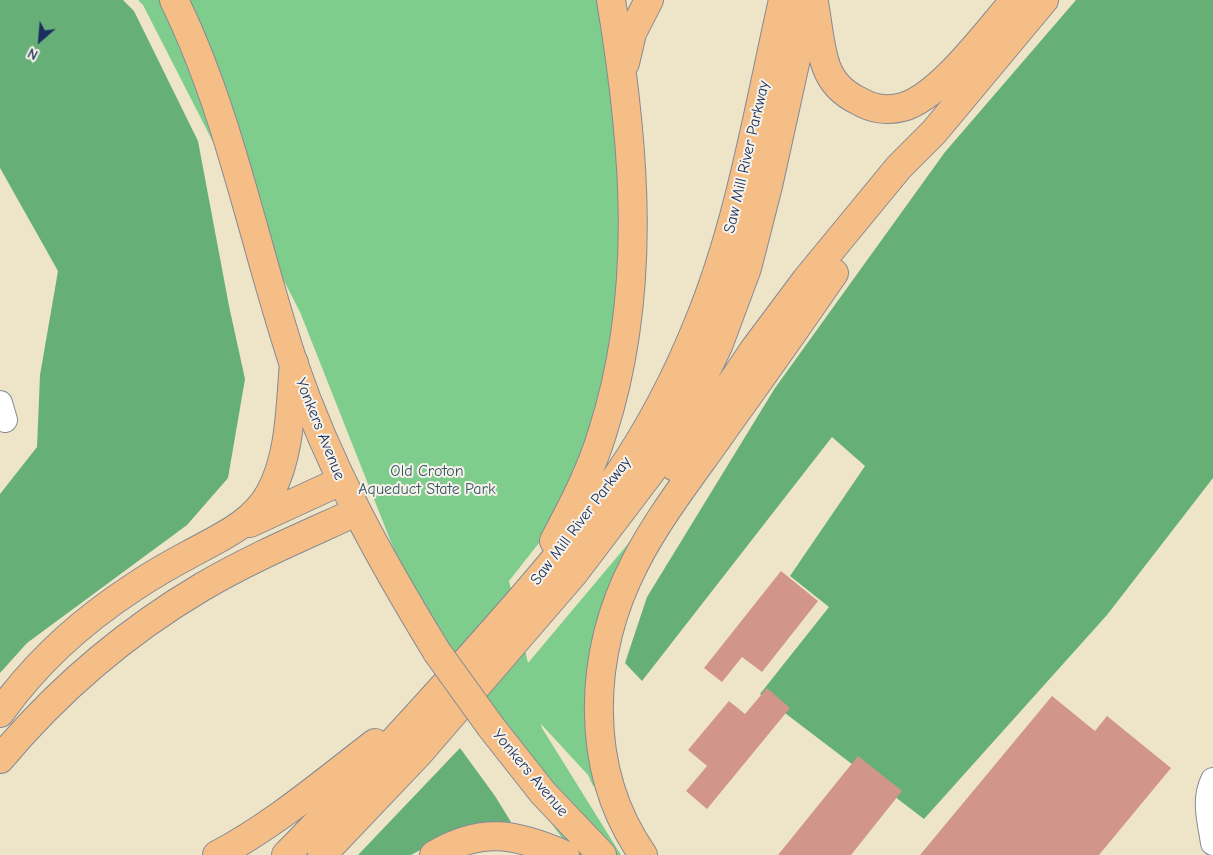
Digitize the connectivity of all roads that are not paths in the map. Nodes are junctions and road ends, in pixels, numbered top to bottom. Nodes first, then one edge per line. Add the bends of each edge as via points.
1 (174, 0) edge
2 (611, 0) edge
3 (649, 0) edge
4 (783, 0) edge
5 (809, 0) edge
6 (814, 0) edge
7 (1015, 0) edge
8 (1044, 0) edge
9 (623, 74) junction
10 (934, 132) junction
11 (294, 363) junction
12 (341, 481) junction
13 (356, 512) junction
14 (213, 541) junction
15 (524, 596) junction
16 (429, 703) junction
17 (0, 713) edge
18 (428, 742) junction
19 (0, 759) edge
20 (1213, 780) edge
21 (1213, 843) edge
22 (217, 855) edge
23 (286, 855) edge
24 (322, 855) edge
25 (434, 855) edge
26 (565, 855) edge
27 (602, 855) edge
28 (643, 855) edge

1 - 11 main road, Yonkers Avenue via 218,108
2 - 9 main road
3 - 9 main road via 632,33
4 - 15 main road, Saw Mill River Parkway via 737,203 699,322 663,400 620,473
5 - 18 main road, Saw Mill River Parkway via 747,268 728,323 700,386 660,459 596,547
6 - 7 main road via 831,78 846,94 861,103 887,109 904,106 929,92 961,62
8 - 10 main road
9 - 15 main road via 633,225 630,295 620,367 594,458
10 - 18 main road via 899,167 786,307 653,499 592,578 486,702
10 - 28 main road via 663,516 624,586 603,663 598,695 599,728 604,763 617,810
11 - 12 main road, Yonkers Avenue
11 - 14 main road via 288,432 274,484 252,516
12 - 13 main road, Yonkers Avenue
12 - 14 main road
13 - 19 main road via 225,574 158,615 80,676
13 - 27 main road, Yonkers Avenue, bridge via 437,652 543,793
14 - 17 main road via 135,586 80,626 30,675
15 - 16 main road, Saw Mill River Parkway
16 - 22 main road via 287,810
16 - 23 main road, Saw Mill River Parkway
18 - 24 main road, Saw Mill River Parkway
20 - 21 street via 1208,790 1208,807
25 - 26 main road via 471,839 501,836 534,841

